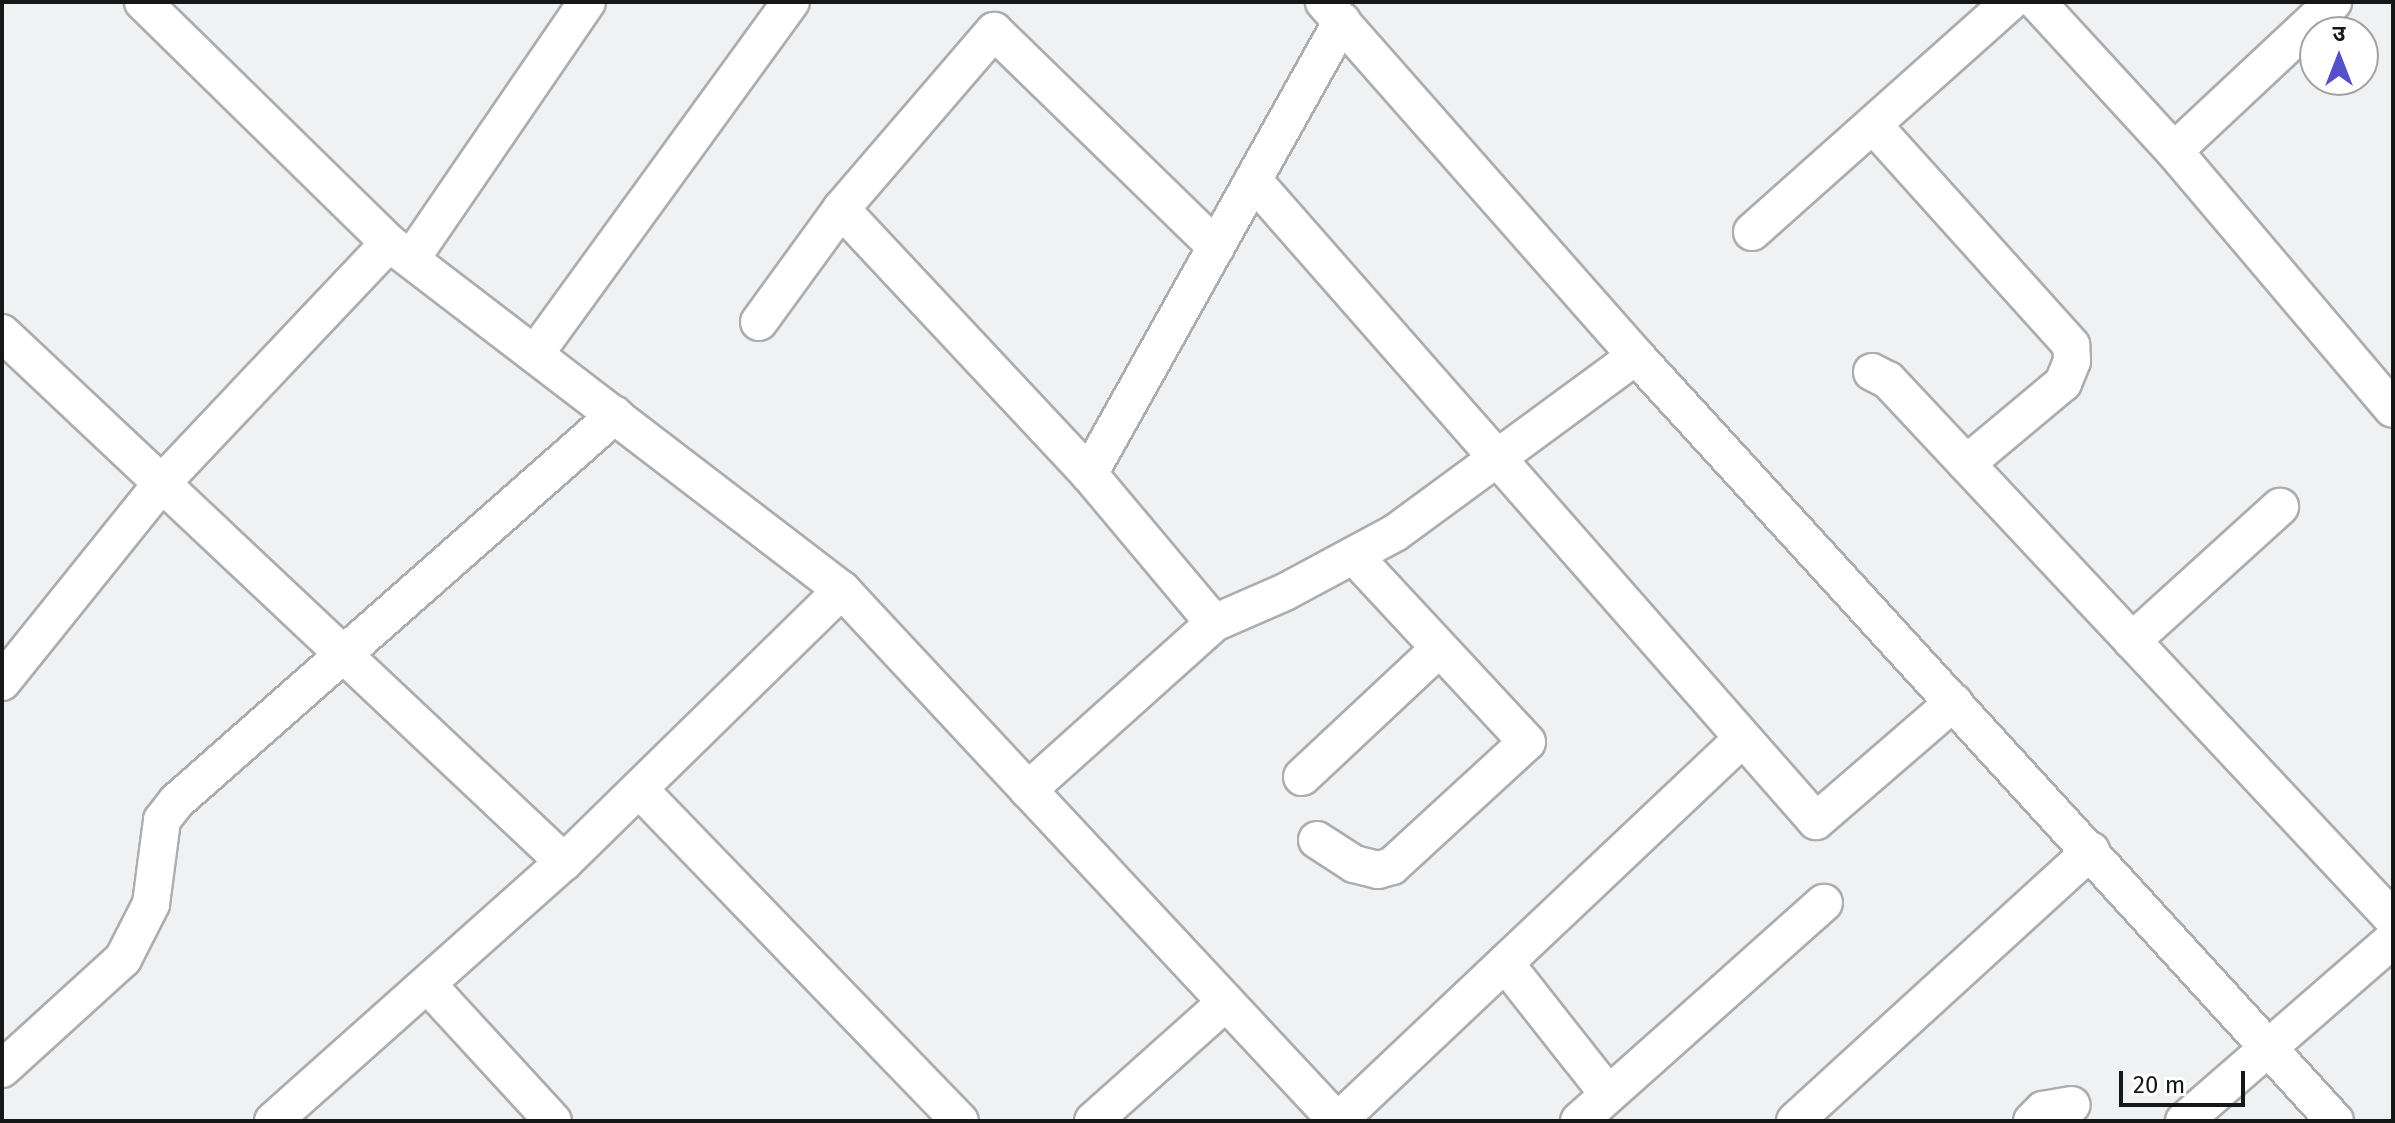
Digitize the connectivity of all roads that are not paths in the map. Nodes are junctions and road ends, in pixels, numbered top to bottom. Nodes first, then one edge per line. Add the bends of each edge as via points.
1 (143, 2) edge
2 (587, 2) edge
3 (791, 2) edge
4 (2010, 2) edge
5 (2037, 2) edge
6 (2333, 2) edge
7 (1333, 11) edge
8 (1002, 17) edge
9 (1874, 126) junction
10 (2174, 151) junction
11 (1253, 180) junction
12 (841, 209) junction
13 (1752, 232) dead end
14 (1216, 247) junction
15 (400, 251) junction
16 (759, 322) dead end
17 (2, 333) edge
18 (535, 354) junction
19 (1636, 356) junction
20 (1872, 372) dead end
21 (2393, 409) edge
22 (615, 415) junction
23 (1497, 459) junction
24 (1966, 464) junction
25 (1089, 474) junction
26 (161, 484) junction
27 (2280, 507) dead end
28 (1355, 557) junction
29 (842, 590) junction
30 (1214, 623) junction
31 (2132, 641) junction
32 (1439, 649) junction
33 (346, 657) junction
34 (2, 682) edge
35 (1954, 702) junction
36 (1742, 739) junction
37 (1302, 777) dead end
38 (639, 789) junction
39 (1028, 790) junction
40 (1317, 840) dead end
41 (2091, 851) junction
42 (564, 862) junction
43 (1824, 903) dead end
44 (2393, 919) edge
45 (2393, 939) edge
46 (1505, 963) junction
47 (427, 984) junction
48 (1226, 1002) junction
49 (2270, 1046) junction
50 (2, 1069) edge
51 (1608, 1094) junction
52 (2072, 1105) dead end
53 (273, 1121) edge
54 (553, 1121) edge
55 (960, 1121) edge
56 (1093, 1121) edge
57 (1337, 1121) edge
58 (1579, 1121) edge
59 (1795, 1121) edge
60 (2032, 1121) edge
61 (2184, 1121) edge
62 (2335, 1121) edge

1 - 15 street
2 - 15 street
3 - 18 street
4 - 9 street
5 - 10 street
6 - 10 street
7 - 11 street
7 - 19 street
8 - 12 street
8 - 14 street
9 - 13 street
9 - 24 street via 2071,345 2072,361 2063,383
10 - 21 street
11 - 14 street
11 - 23 street
12 - 16 street
12 - 25 street
14 - 25 street
15 - 18 street
15 - 26 street
17 - 26 street
18 - 22 street
19 - 23 street
19 - 35 street
20 - 24 street via 1888,380
22 - 29 street
22 - 33 street
23 - 28 street
23 - 36 street
24 - 31 street
25 - 30 street
26 - 33 street
26 - 34 street
27 - 31 street
28 - 30 street
28 - 32 street
29 - 38 street
29 - 39 street
30 - 39 street
31 - 44 street
32 - 37 street
32 - 40 street via 1527,742 1392,866 1378,870 1354,864
33 - 42 street
33 - 50 street via 177,801 162,820 151,904 123,959
35 - 36 street via 1816,821
35 - 41 street
36 - 46 street
38 - 42 street
38 - 55 street
39 - 48 street
41 - 49 street
41 - 59 street
42 - 47 street
43 - 51 street
45 - 49 street
46 - 51 street
46 - 57 street
47 - 53 street
47 - 54 street
48 - 56 street
48 - 57 street
49 - 61 street
49 - 62 street
51 - 58 street
52 - 60 street via 2043,1110

